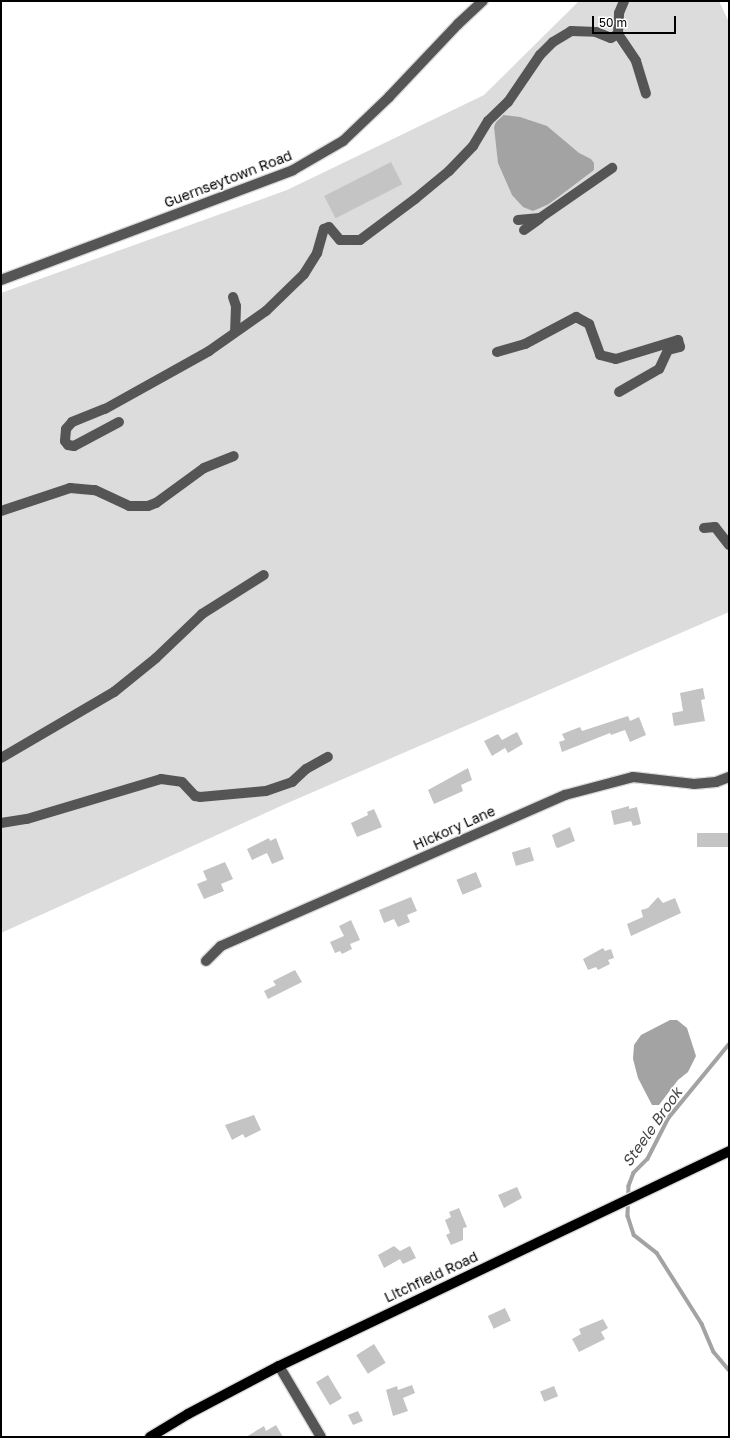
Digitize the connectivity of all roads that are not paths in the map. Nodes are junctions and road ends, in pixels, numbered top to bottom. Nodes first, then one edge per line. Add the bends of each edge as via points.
1 (483, 1) edge
2 (624, 1) edge
3 (618, 34) junction
4 (646, 94) dead end
5 (612, 168) dead end
6 (540, 218) junction
7 (518, 220) dead end
8 (524, 230) dead end
9 (1, 280) edge
10 (233, 297) dead end
11 (235, 331) junction
12 (497, 352) dead end
13 (619, 392) dead end
14 (119, 422) dead end
15 (234, 456) dead end
16 (1, 511) edge
17 (704, 528) dead end
18 (729, 545) edge
19 (264, 575) dead end
20 (328, 757) dead end
21 (1, 758) edge
22 (729, 777) edge
23 (1, 823) edge
24 (206, 961) dead end
25 (729, 1151) edge
26 (279, 1366) junction
27 (150, 1437) edge
28 (321, 1437) edge

1 - 9 street, Guernseytown Road via 390,97 343,141 293,170
2 - 3 street via 619,13
3 - 4 street via 636,61
3 - 11 street via 611,38 584,30 571,31 553,42 540,55 508,102 488,120 474,146 449,171 360,240 340,240 329,227 324,229 316,253 296,284 266,311
5 - 6 street
6 - 7 street
6 - 8 street
10 - 11 street via 236,303
11 - 14 street via 209,351 105,409 72,422 66,429 65,441 68,445 74,446
12 - 13 street via 525,344 576,317 589,324 600,355 616,359 678,340 680,346 668,350 659,369
15 - 16 street via 204,468 156,503 148,506 129,506 95,490 70,488
17 - 18 street via 715,527
19 - 21 street via 202,614 156,658 118,689
20 - 23 street via 306,769 292,782 266,791 200,797 195,796 182,782 161,779 27,819
22 - 24 street, Hickory Lane via 716,782 694,784 633,777 564,795 221,946
25 - 26 main road, Litchfield Road
26 - 27 main road, Litchfield Road
26 - 28 street

